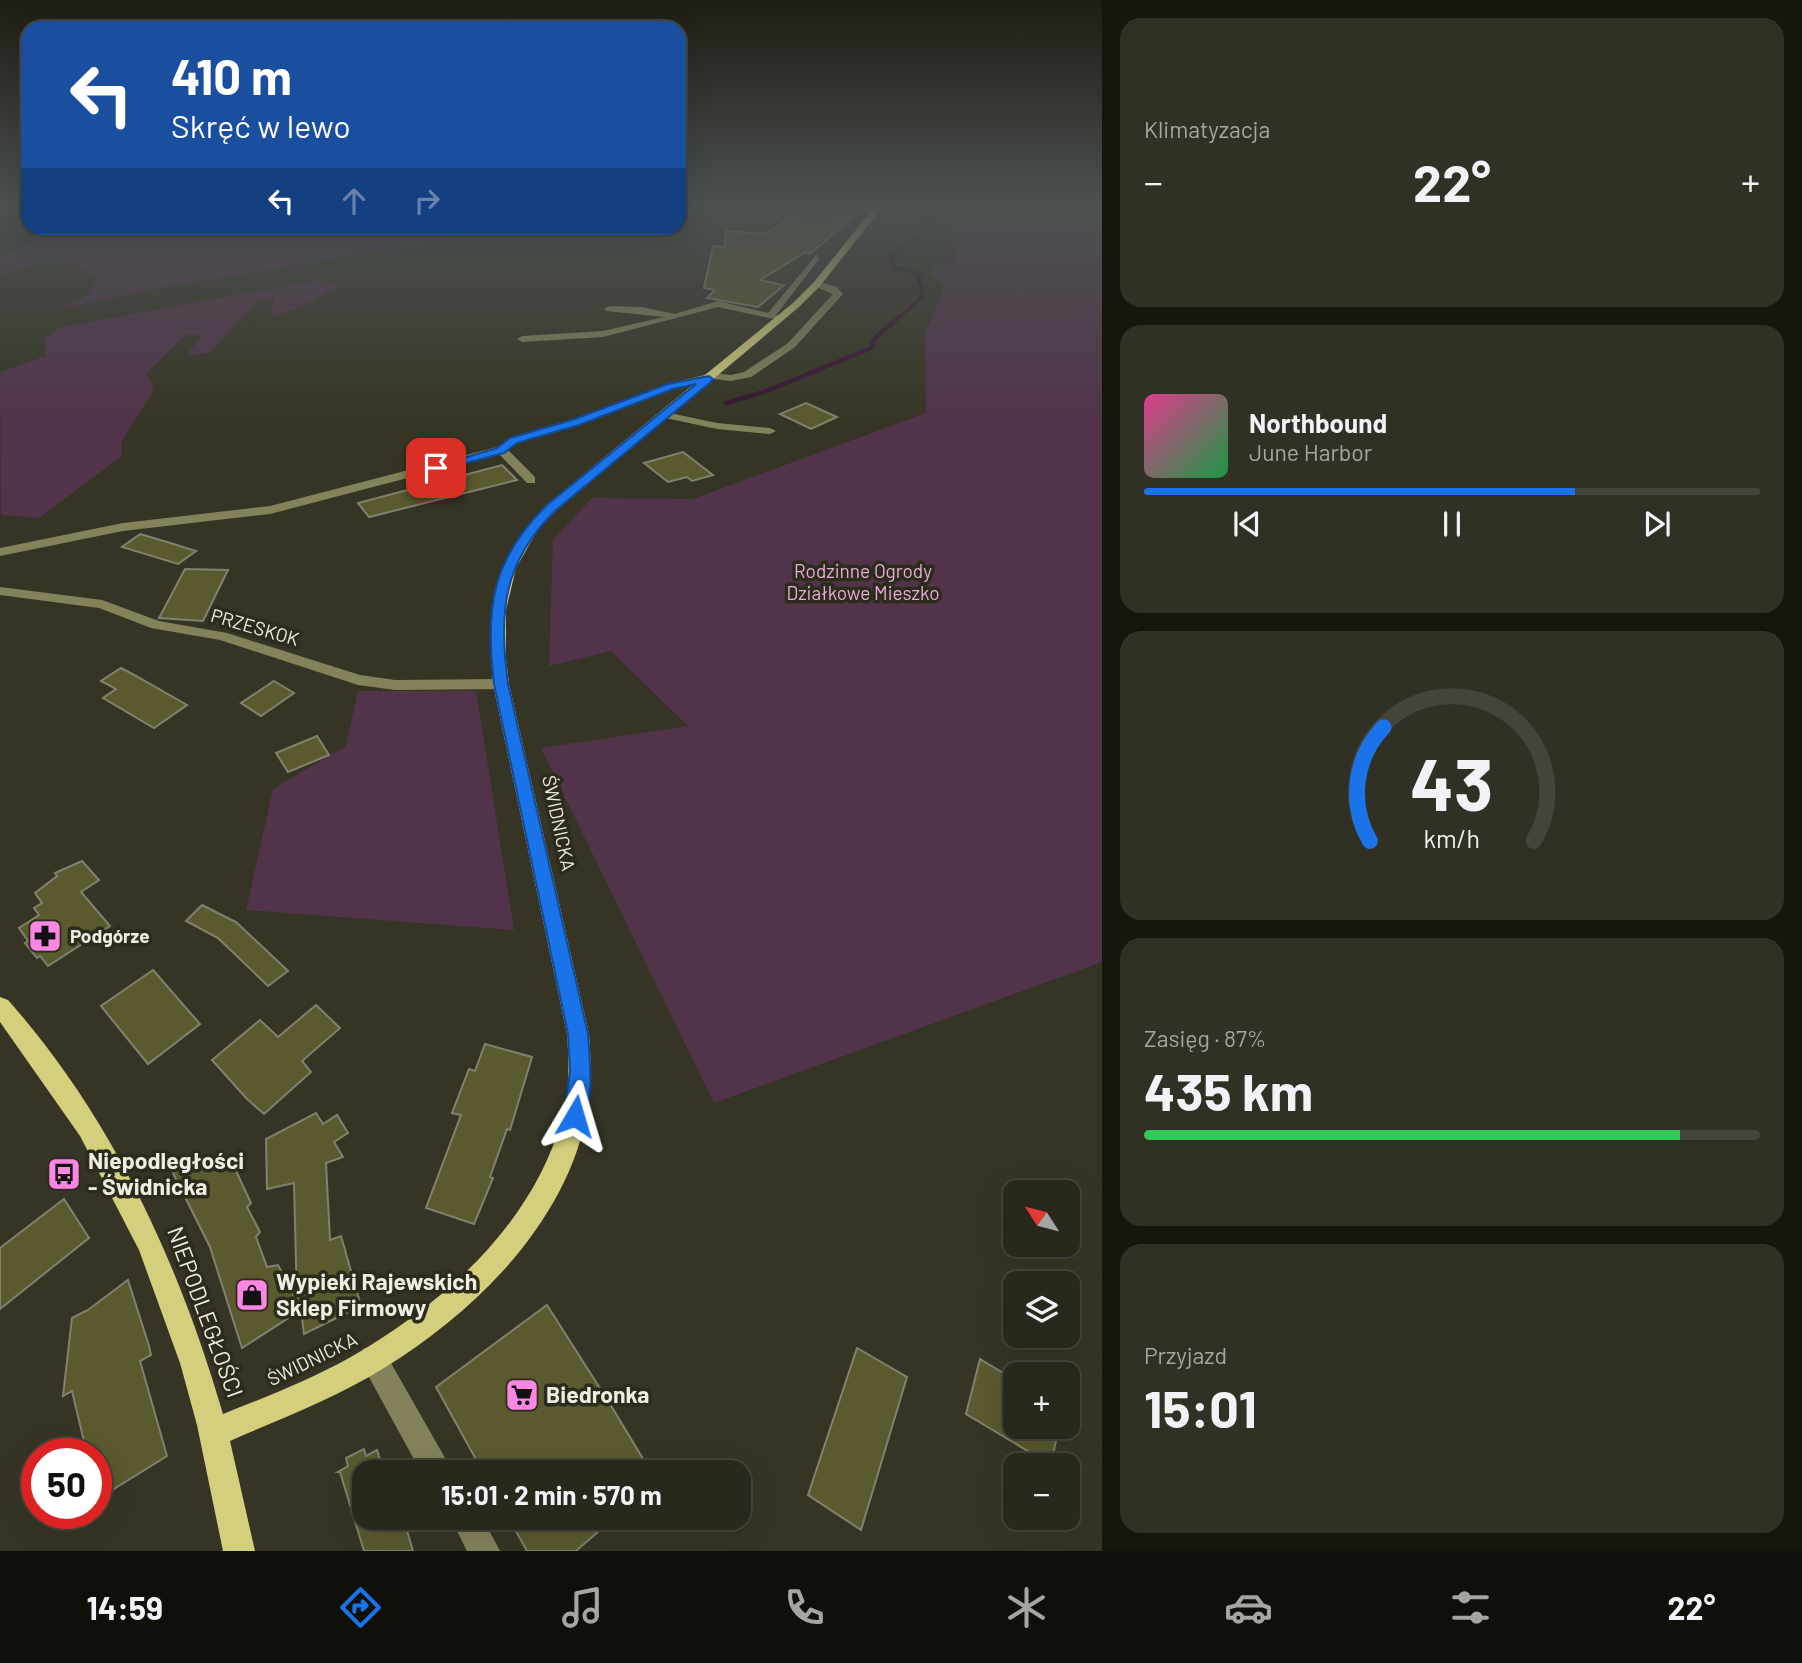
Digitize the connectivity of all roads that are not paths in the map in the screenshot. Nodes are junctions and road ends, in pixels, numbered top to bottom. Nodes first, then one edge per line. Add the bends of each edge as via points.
1 (803, 277) edge
2 (822, 277) edge
3 (817, 284) junction
4 (609, 309) dead end
5 (676, 316) junction
6 (776, 318) junction
7 (522, 339) dead end
8 (710, 378) junction
9 (665, 415) junction
10 (770, 431) dead end
11 (497, 452) junction
12 (531, 481) dead end
13 (0, 552) edge
14 (0, 591) edge
15 (501, 684) junction
16 (0, 1007) edge
17 (373, 1359) junction
18 (216, 1432) junction
19 (431, 1460) edge
20 (472, 1530) edge
21 (239, 1551) edge
22 (484, 1551) edge

1 - 6 street
2 - 3 main road, ŚWIDNICKA
3 - 6 main road, ŚWIDNICKA
3 - 8 street via 838,294 794,342 747,374
4 - 5 street
5 - 6 street via 718,304
5 - 7 street via 603,334
6 - 8 main road, ŚWIDNICKA
8 - 9 main road, ŚWIDNICKA
8 - 11 street via 671,386 513,441
9 - 10 street
9 - 15 main road, ŚWIDNICKA via 551,508 518,547 508,567 497,614
11 - 12 street
11 - 13 street via 271,510 123,527
14 - 15 street, PRZESKOK via 102,604 156,625 222,636 358,680 395,685
15 - 17 main road, ŚWIDNICKA via 578,1034 575,1116 565,1153 544,1195 481,1275 434,1319
16 - 18 main road, NIEPODLEGŁOŚCI via 73,1103 154,1250
17 - 18 main road, ŚWIDNICKA
17 - 19 street
18 - 21 main road, NIEPODLEGŁOŚCI
20 - 22 street

